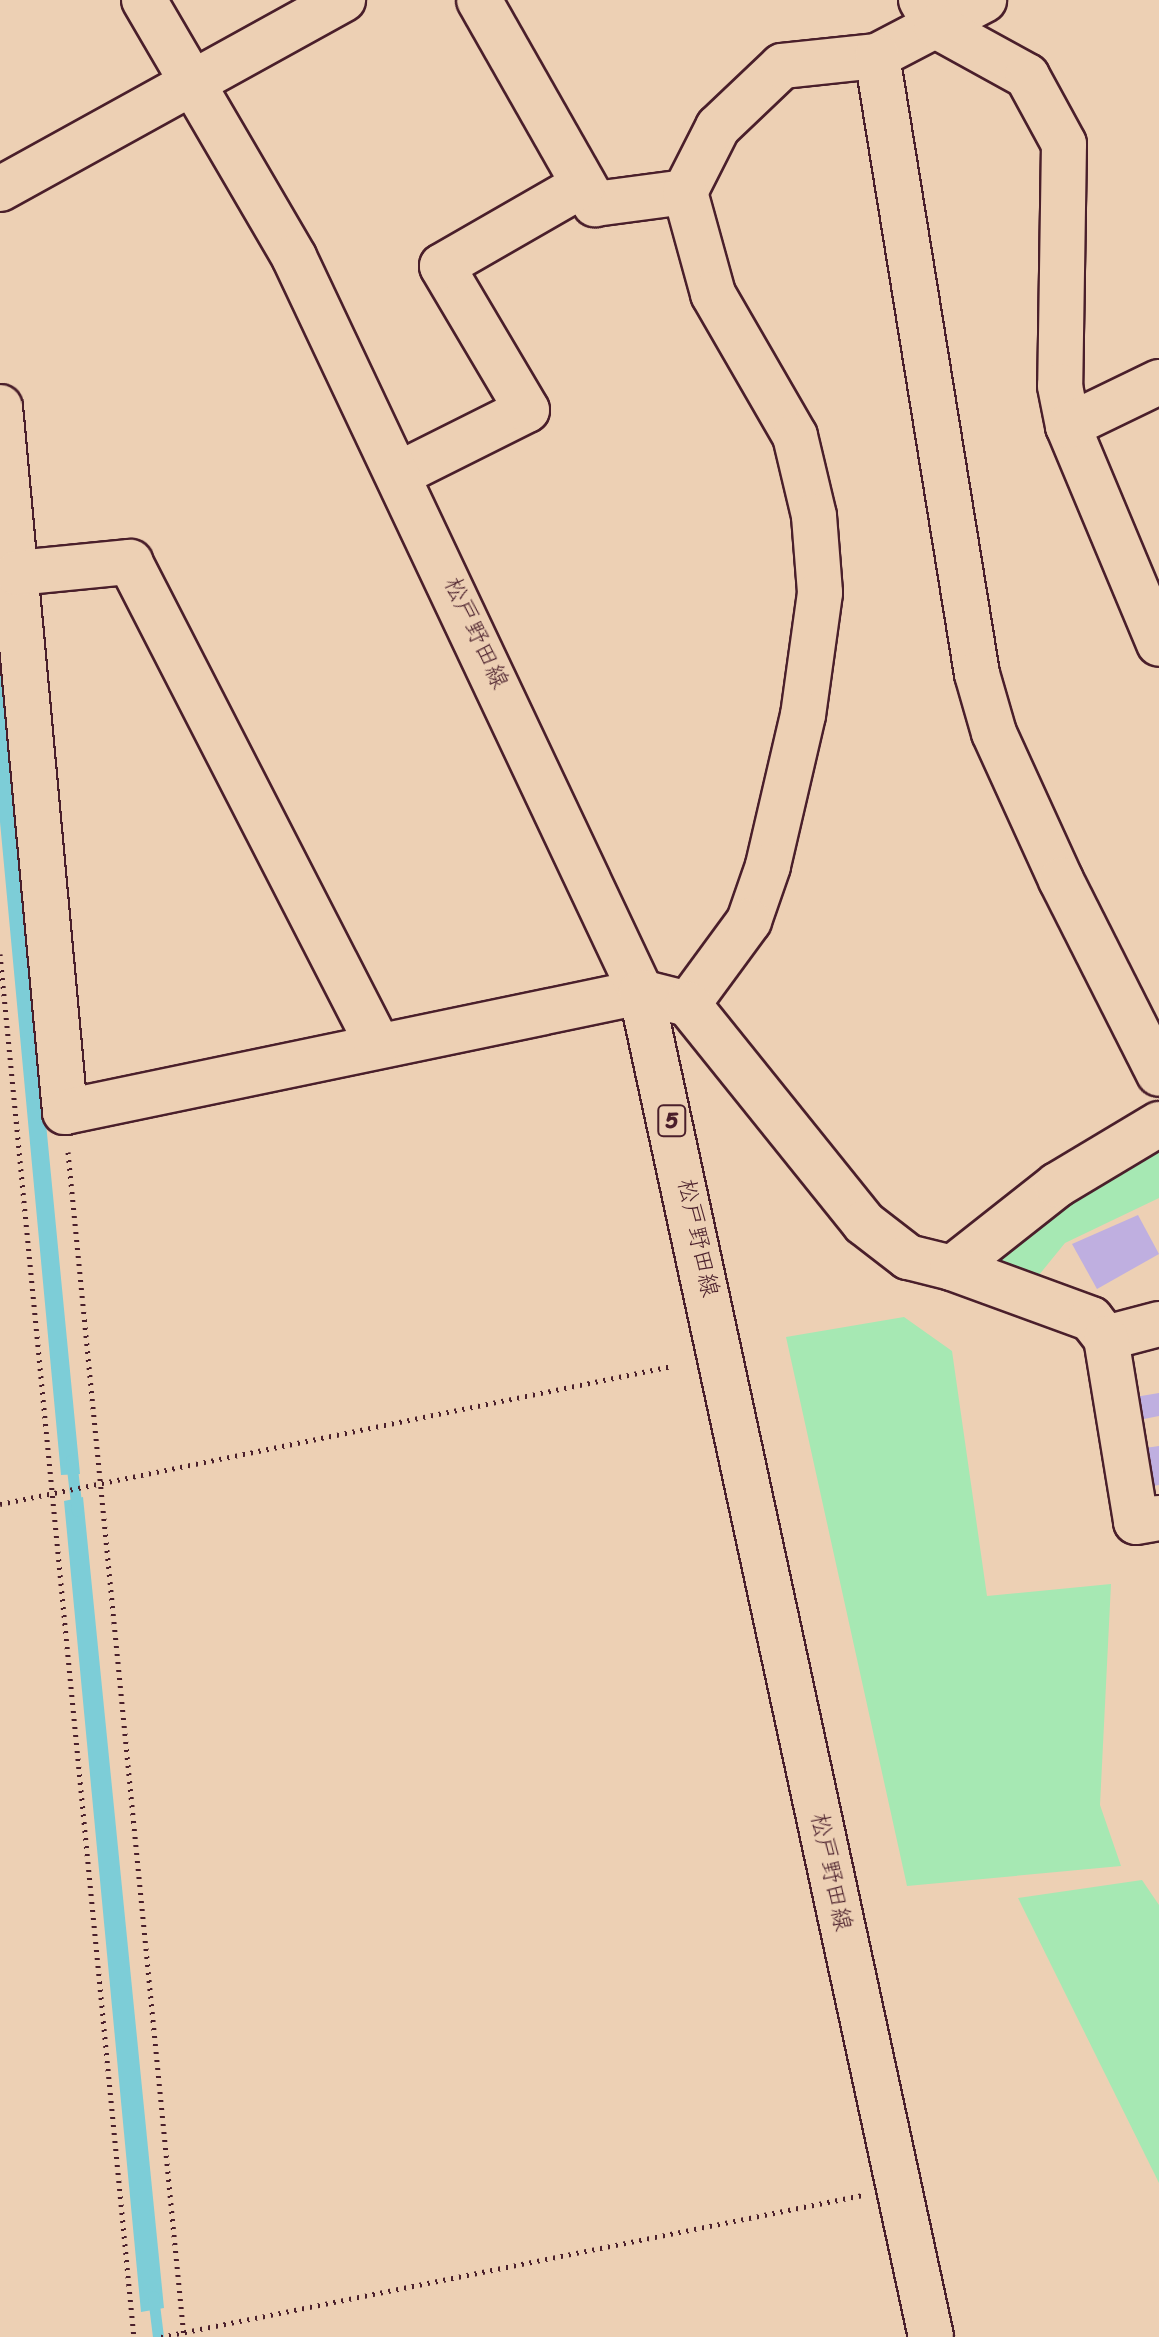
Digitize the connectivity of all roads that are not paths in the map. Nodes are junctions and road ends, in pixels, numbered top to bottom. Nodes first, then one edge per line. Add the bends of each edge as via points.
1 (144, 0) edge
2 (343, 0) edge
3 (479, 0) edge
4 (984, 0) edge
5 (929, 13) edge
6 (877, 56) junction
7 (196, 82) junction
8 (583, 185) junction
9 (0, 189) edge
10 (685, 192) junction
11 (1159, 382) edge
12 (0, 407) edge
13 (1068, 426) junction
14 (399, 474) junction
15 (17, 573) junction
16 (1159, 644) edge
17 (641, 992) junction
18 (688, 1004) junction
19 (378, 1045) junction
20 (1159, 1074) edge
21 (1159, 1124) edge
22 (952, 1268) junction
23 (1159, 1324) edge
24 (1106, 1338) junction
25 (1159, 1518) edge
26 (931, 2337) edge

1 - 7 street, 松戸野田線 / 5
2 - 7 street
3 - 8 street
4 - 5 street
5 - 6 street
5 - 13 street via 1027,76 1064,144 1059,352
6 - 10 street via 782,66 718,127
6 - 20 street via 977,674 994,733
7 - 9 street
7 - 14 street, 松戸野田線 / 5 via 294,257
8 - 10 street via 595,204
8 - 14 street via 442,266 527,410
10 - 18 street via 713,294 795,436 814,516 820,593 803,715 768,866 749,921
11 - 13 street
12 - 15 street
13 - 16 street
14 - 17 street, 松戸野田線 / 5
15 - 19 street via 130,562
15 - 19 street via 65,1112
17 - 18 street
17 - 19 street
17 - 26 street, 松戸野田線 / 5
18 - 22 street via 864,1223 908,1257
21 - 22 street via 1057,1185
22 - 24 street via 1091,1319
23 - 24 street
24 - 25 street via 1136,1522

